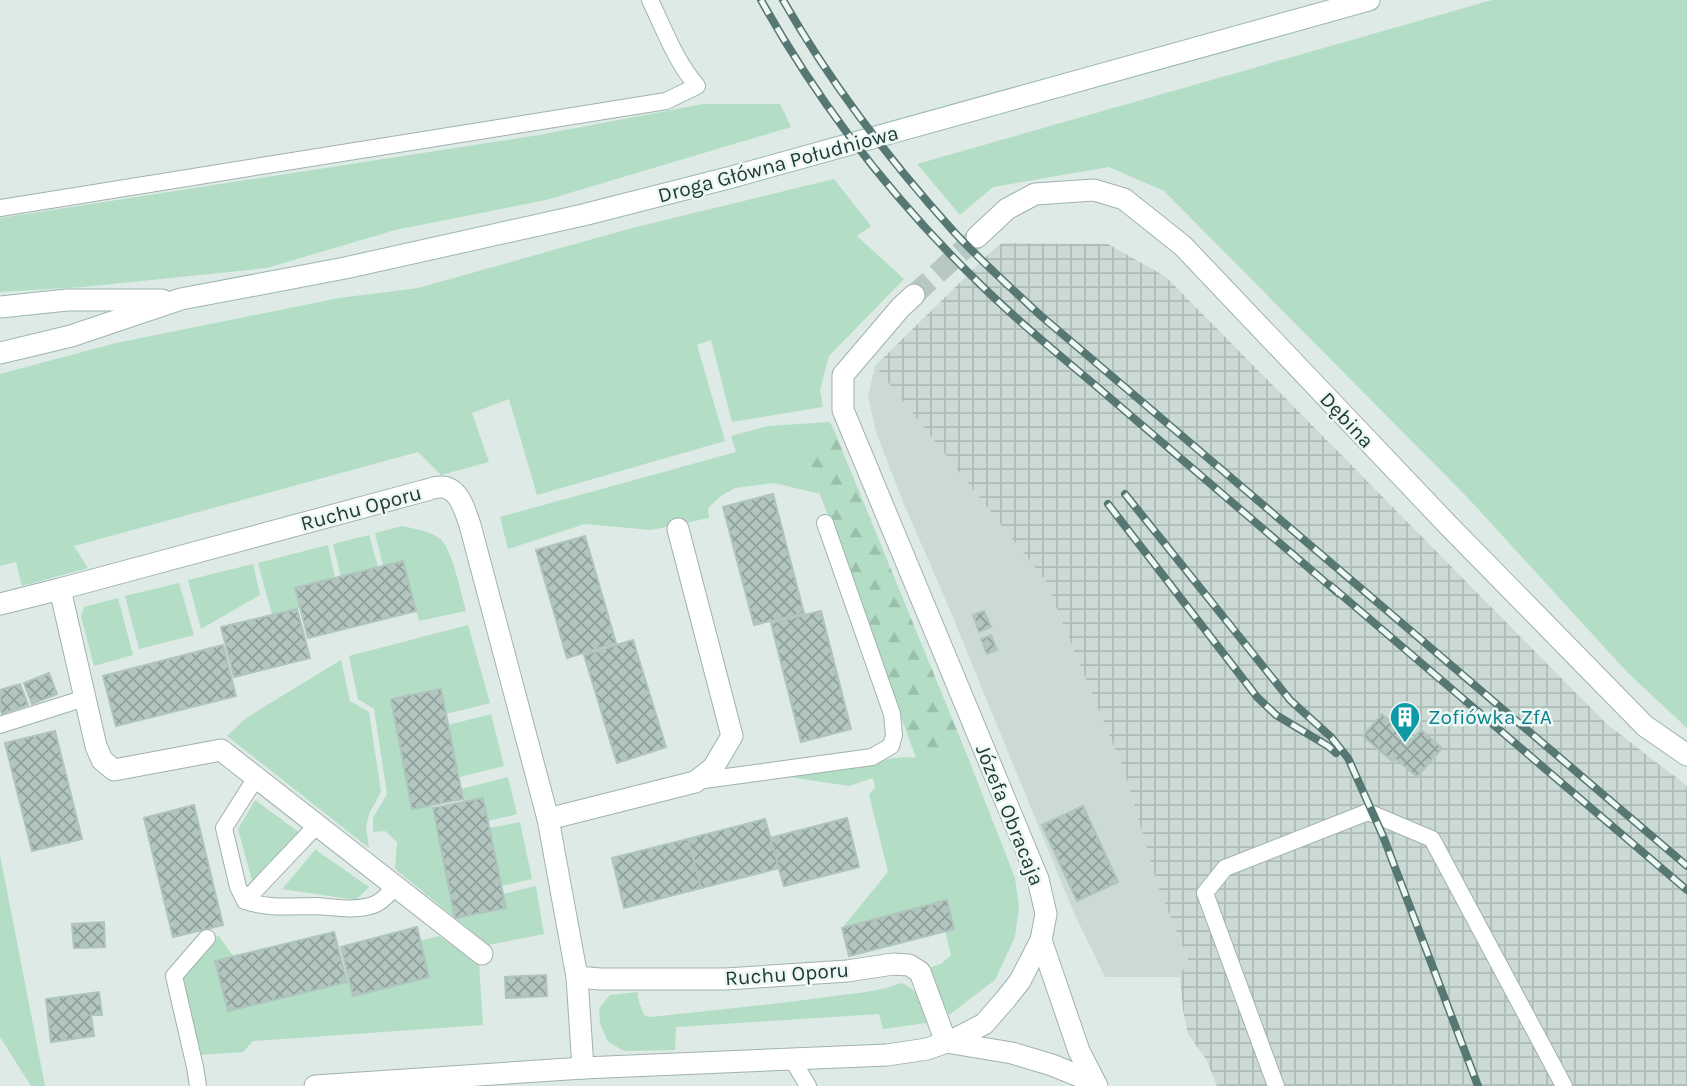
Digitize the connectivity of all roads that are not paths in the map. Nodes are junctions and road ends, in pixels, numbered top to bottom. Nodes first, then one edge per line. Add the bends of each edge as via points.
1 (650, 0) edge
2 (1369, 0) edge
3 (0, 208) edge
4 (977, 237) tunnel mouth
5 (914, 295) tunnel mouth
6 (181, 299) junction
7 (0, 307) edge
8 (0, 353) edge
9 (825, 523) dead end
10 (678, 529) dead end
11 (60, 589) junction
12 (0, 604) edge
13 (85, 698) junction
14 (0, 725) edge
15 (1687, 755) edge
16 (258, 779) junction
17 (695, 782) junction
18 (548, 819) junction
19 (317, 825) junction
20 (396, 886) junction
21 (245, 901) junction
22 (207, 938) dead end
23 (1041, 940) junction
24 (482, 954) dead end
25 (577, 977) junction
26 (946, 1042) junction
27 (792, 1059) junction
28 (583, 1068) junction
29 (637, 1076) edge
30 (1095, 1084) edge
31 (198, 1086) edge
32 (315, 1086) edge
33 (808, 1086) edge
34 (1276, 1086) edge
35 (1564, 1086) edge

1 - 3 lane via 697,86 666,101
2 - 6 street, Droga Główna Południowa via 583,215
4 - 15 street, Dębina via 1007,209 1035,194 1094,190 1124,199 1183,246 1645,726
5 - 23 street, Józefa Obracaja via 843,375 843,410 1038,879 1046,914
6 - 7 street, Droga Główna Południowa via 67,300
6 - 8 street, Droga Główna Południowa via 71,336
9 - 17 lane via 892,714 891,746 872,757
10 - 17 street via 732,737 713,768
11 - 12 street, Ruchu Oporu
11 - 13 street
11 - 18 street, Ruchu Oporu via 423,491 442,487 454,491 470,525
13 - 14 lane
13 - 16 street via 96,746 102,760 114,770 221,750
16 - 19 street
16 - 21 lane via 224,828
17 - 18 street
18 - 25 street, Ruchu Oporu
19 - 20 street
19 - 21 lane
20 - 21 lane via 374,906 356,909 262,906
20 - 24 street
22 - 31 lane via 174,976
23 - 26 street, Józefa Obracaja via 1020,981 984,1024
23 - 30 street
25 - 26 street, Ruchu Oporu via 726,979 909,965 920,972
25 - 28 street, Ruchu Oporu
26 - 27 street, Józefa Obracaja via 887,1055
26 - 30 street via 1012,1053
27 - 29 street, Józefa Obracaja
27 - 33 lane
28 - 29 street, Józefa Obracaja
28 - 32 street
34 - 35 lane via 1205,893 1225,868 1368,812 1432,839

